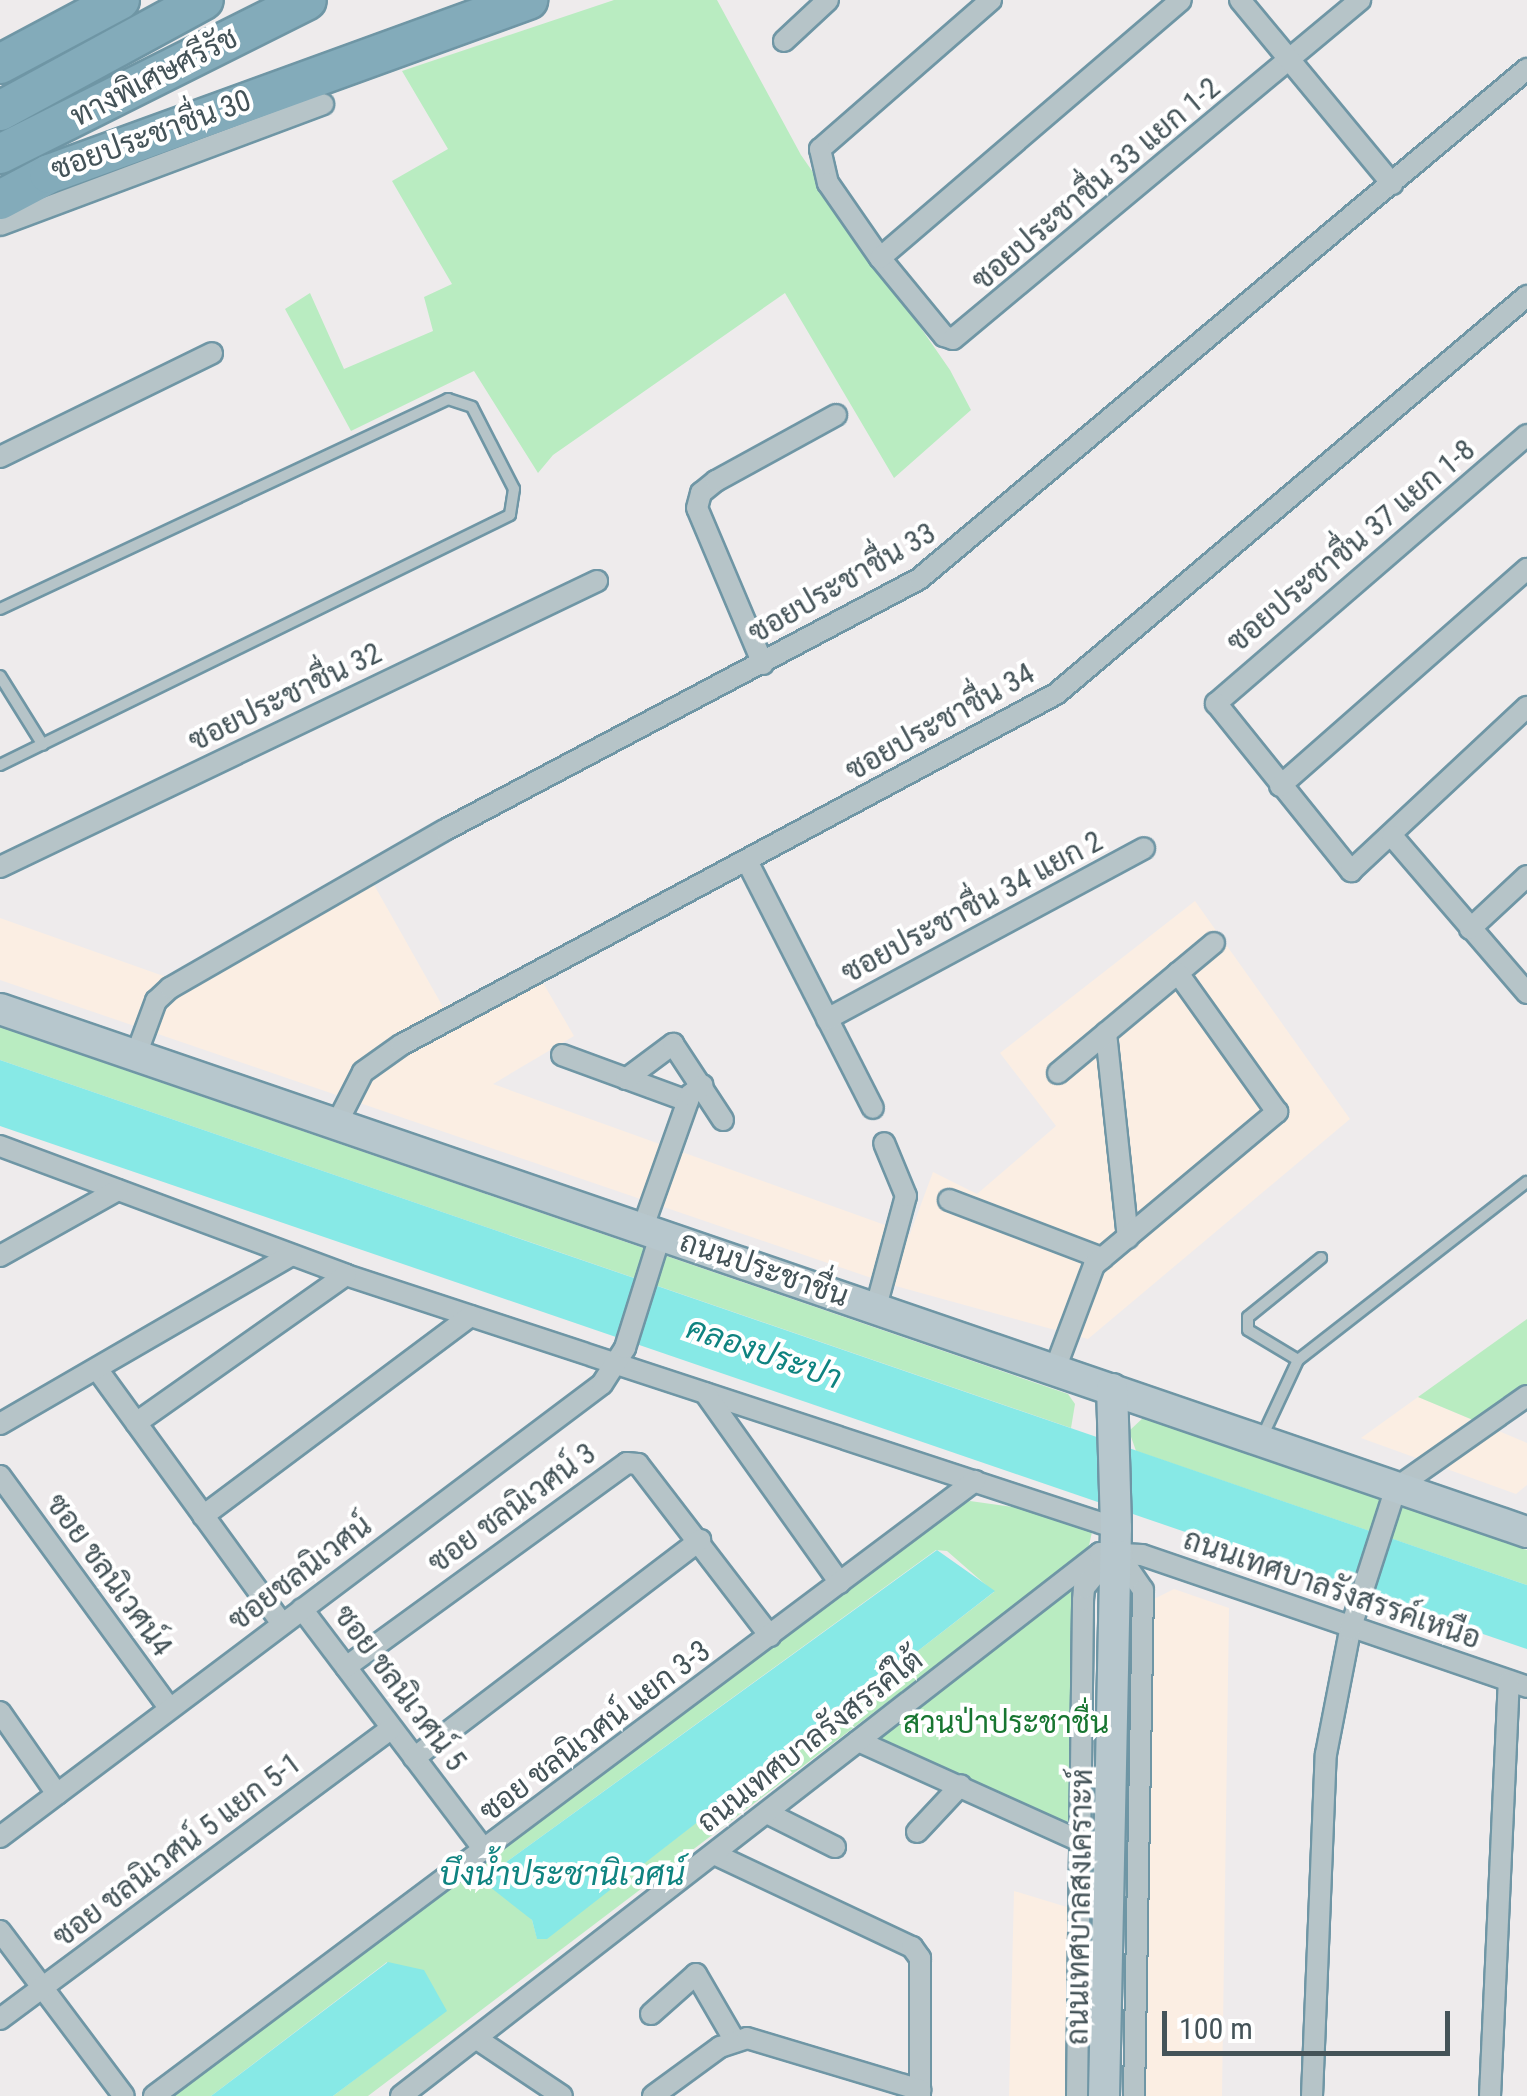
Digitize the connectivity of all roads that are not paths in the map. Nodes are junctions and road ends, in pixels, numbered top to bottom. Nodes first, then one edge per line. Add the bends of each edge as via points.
1 (120, 0) edge
2 (307, 0) edge
3 (528, 0) edge
4 (828, 0) edge
5 (991, 0) edge
6 (1181, 0) edge
7 (1240, 0) edge
8 (1360, 0) edge
9 (193, 4) edge
10 (784, 41) dead end
11 (1290, 60) junction
12 (0, 64) edge
13 (1527, 69) edge
14 (324, 104) dead end
15 (0, 111) edge
16 (0, 154) edge
17 (1392, 184) junction
18 (0, 200) edge
19 (0, 224) edge
20 (880, 258) junction
21 (1527, 296) edge
22 (212, 354) dead end
23 (836, 415) dead end
24 (1527, 436) edge
25 (0, 457) edge
26 (1527, 568) edge
27 (597, 580) dead end
28 (0, 609) edge
29 (763, 664) junction
30 (0, 676) edge
31 (1527, 706) edge
32 (43, 745) junction
33 (0, 765) edge
34 (1280, 786) junction
35 (1392, 836) junction
36 (1144, 848) dead end
37 (747, 860) junction
38 (0, 867) edge
39 (1527, 876) edge
40 (1470, 929) junction
41 (1214, 943) dead end
42 (1178, 973) junction
43 (1527, 993) edge
44 (0, 1009) edge
45 (827, 1018) junction
46 (1106, 1033) junction
47 (136, 1055) junction
48 (562, 1055) dead end
49 (1058, 1073) dead end
50 (626, 1079) junction
51 (703, 1085) junction
52 (688, 1101) junction
53 (872, 1108) dead end
54 (724, 1120) dead end
55 (337, 1123) junction
56 (884, 1143) dead end
57 (0, 1146) edge
58 (1527, 1182) edge
59 (118, 1190) junction
60 (948, 1200) dead end
61 (652, 1230) junction
62 (1128, 1238) junction
63 (291, 1255) junction
64 (0, 1256) edge
65 (1102, 1258) junction
66 (1321, 1258) dead end
67 (346, 1276) junction
68 (876, 1308) junction
69 (470, 1316) junction
70 (621, 1356) junction
71 (1298, 1360) junction
72 (97, 1369) junction
73 (1055, 1369) junction
74 (1112, 1389) junction
75 (704, 1394) junction
76 (1527, 1396) edge
77 (136, 1423) junction
78 (0, 1424) edge
79 (1261, 1441) junction
80 (0, 1476) edge
81 (974, 1482) junction
82 (1396, 1488) junction
83 (203, 1516) junction
84 (1116, 1530) junction
85 (1527, 1532) edge
86 (700, 1540) junction
87 (840, 1583) junction
88 (302, 1609) junction
89 (282, 1624) junction
90 (1350, 1630) junction
91 (770, 1636) junction
92 (346, 1667) junction
93 (1518, 1684) edge
94 (170, 1709) junction
95 (0, 1712) edge
96 (391, 1729) junction
97 (858, 1741) junction
98 (414, 1758) junction
99 (961, 1785) junction
100 (57, 1794) junction
101 (766, 1813) junction
102 (917, 1832) dead end
103 (0, 1837) edge
104 (1082, 1842) junction
105 (835, 1847) dead end
106 (486, 1851) junction
107 (714, 1854) junction
108 (0, 1931) edge
109 (42, 1987) junction
110 (651, 2014) dead end
111 (0, 2018) edge
112 (477, 2039) junction
113 (735, 2041) junction
114 (920, 2093) edge
115 (124, 2096) edge
116 (154, 2096) edge
117 (401, 2096) edge
118 (562, 2096) edge
119 (653, 2096) edge
120 (1077, 2096) edge
121 (1104, 2096) edge
122 (1134, 2096) edge
123 (1312, 2096) edge
124 (1490, 2096) edge

1 - 12 highway
2 - 16 highway, ทางพิเศษศรีรัช
3 - 18 highway via 49,174
4 - 10 street
5 - 20 street via 820,150 828,183
6 - 20 street
7 - 11 street
8 - 11 street, ซอยประชาชื่น 33 แยก 1-2
9 - 15 highway, ทางพิเศษศรีรัช
11 - 17 street
11 - 20 street, ซอยประชาชื่น 33 แยก 1-2 via 966,334 944,336
13 - 17 street, ซอยประชาชื่น 33
14 - 19 street, ซอยประชาชื่น 30
17 - 29 street, ซอยประชาชื่น 33 via 984,531 918,579
21 - 37 street, ซอยประชาชื่น 34 via 1056,694
22 - 25 street
23 - 29 street via 716,481 696,508
24 - 34 street, ซอยประชาชื่น 37 แยก 1-8 via 1216,703
26 - 34 street
27 - 38 street, ซอยประชาชื่น 32
28 - 32 lane via 448,399 472,407 514,489 510,515
29 - 47 street, ซอยประชาชื่น 33 via 445,830 170,988 156,1001
30 - 32 lane
31 - 35 street
32 - 33 lane
34 - 35 street via 1351,871
35 - 40 street
36 - 45 street, ซอยประชาชื่น 34 แยก 2
37 - 45 street, ซอยประชาชื่น 34 แยก 2
37 - 55 street, ซอยประชาชื่น 34 via 400,1045 362,1072
39 - 40 street
40 - 43 street
41 - 42 street
42 - 46 street
42 - 62 street via 1277,1112
44 - 47 main road, ถนนประชาชื่น
45 - 53 street, ซอยประชาชื่น 34 แยก 2
46 - 49 street
46 - 62 street
47 - 55 main road, ถนนประชาชื่น
48 - 50 street
50 - 51 street via 673,1044
50 - 52 street
51 - 52 street
51 - 54 street
52 - 61 street
55 - 61 main road, ถนนประชาชื่น
56 - 68 street via 906,1196
57 - 59 street, ถนนเทศบาลรังสรรค์เหนือ
58 - 71 lane
59 - 63 street, ถนนเทศบาลรังสรรค์เหนือ
59 - 64 street
60 - 65 street
61 - 68 main road, ถนนประชาชื่น
61 - 70 street via 648,1273
62 - 65 street
63 - 67 street, ถนนเทศบาลรังสรรค์เหนือ
63 - 72 street
65 - 73 street via 1084,1284
66 - 71 lane via 1248,1316 1248,1330
67 - 69 street, ถนนเทศบาลรังสรรค์เหนือ
67 - 77 street
68 - 73 main road, ถนนประชาชื่น
69 - 70 street, ถนนเทศบาลรังสรรค์เหนือ
69 - 83 street
70 - 75 street, ถนนเทศบาลรังสรรค์เหนือ
70 - 88 street, ซอยชลนิเวศน์ via 602,1384
71 - 79 lane
72 - 77 street
72 - 78 street
73 - 74 main road, ถนนประชาชื่น
74 - 79 main road, ถนนประชาชื่น
74 - 84 main road, ถนนเทศบาลสงเคราะห์
75 - 81 street, ถนนเทศบาลรังสรรค์เหนือ
75 - 87 street
76 - 82 street
77 - 83 street
79 - 82 main road, ถนนประชาชื่น
80 - 94 street, ซอย ชลนิเวศน์4
81 - 84 street, ถนนเทศบาลรังสรรค์เหนือ
81 - 87 street, ซอย ชลนิเวศน์ แยก 3-3
82 - 85 main road, ถนนประชาชื่น
82 - 90 street
83 - 89 street
84 - 90 street, ถนนเทศบาลรังสรรค์เหนือ
84 - 97 street, ถนนเทศบาลรังสรรค์ใต้ via 1089,1560
84 - 104 street, ถนนเทศบาลสงเคราะห์ via 1082,1600
84 - 121 main road, ถนนเทศบาลสงเคราะห์
84 - 122 street, ถนนเทศบาลสงเคราะห์ via 1143,1590
86 - 91 street, ซอย ชลนิเวศน์ 3
86 - 92 street, ซอย ชลนิเวศน์ 3 via 638,1464 627,1463
86 - 98 street
87 - 91 street, ซอย ชลนิเวศน์ แยก 3-3
88 - 89 street, ซอยชลนิเวศน์
88 - 92 street, ซอย ชลนิเวศน์ 5
89 - 94 street, ซอยชลนิเวศน์
90 - 93 street, ถนนเทศบาลรังสรรค์เหนือ
90 - 123 street via 1326,1754
91 - 106 street, ซอย ชลนิเวศน์ แยก 3-3
92 - 96 street, ซอย ชลนิเวศน์ 5
93 - 124 street
94 - 100 street, ซอยชลนิเวศน์
95 - 100 street
96 - 98 street, ซอย ชลนิเวศน์ 5
96 - 109 street, ซอย ชลนิเวศน์ 5 แยก 5-1
97 - 99 street
97 - 101 street, ถนนเทศบาลรังสรรค์ใต้
98 - 106 street, ซอย ชลนิเวศน์ 5
99 - 102 street
99 - 104 street
100 - 103 street, ซอยชลนิเวศน์
101 - 105 street
101 - 107 street, ถนนเทศบาลรังสรรค์ใต้
104 - 120 street, ถนนเทศบาลสงเคราะห์
106 - 116 street, ซอย ชลนิเวศน์ แยก 3-3
107 - 112 street, ถนนเทศบาลรังสรรค์ใต้
107 - 114 street via 912,1947 920,1958
108 - 109 street
109 - 111 street, ซอย ชลนิเวศน์ 5 แยก 5-1
109 - 115 street
110 - 113 street via 696,1974
112 - 117 street, ถนนเทศบาลรังสรรค์ใต้
112 - 118 street
113 - 114 street via 774,2043
113 - 119 street

